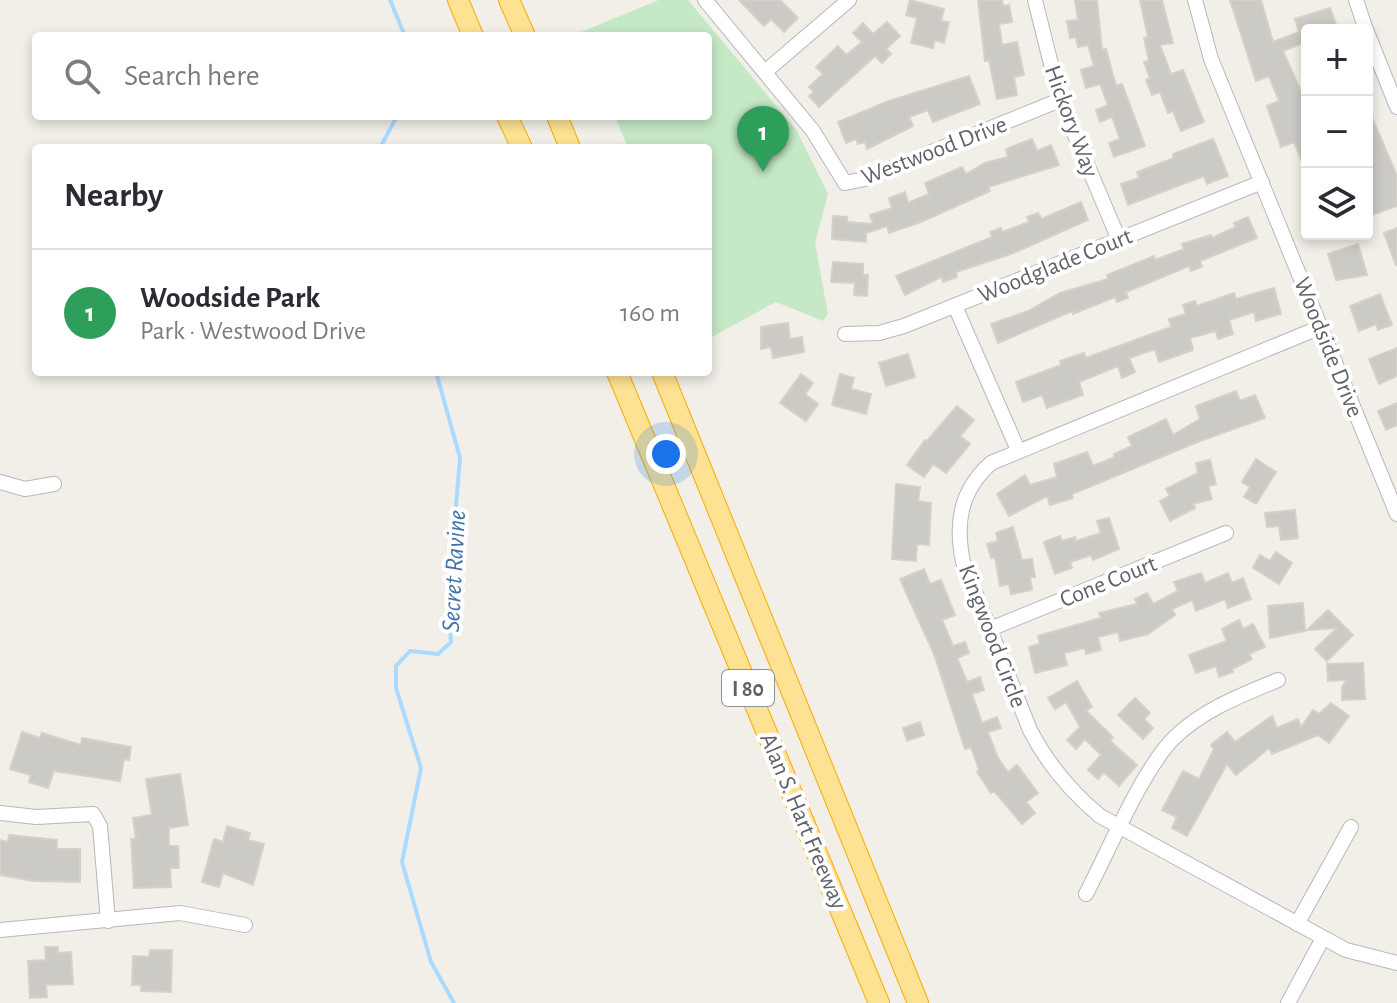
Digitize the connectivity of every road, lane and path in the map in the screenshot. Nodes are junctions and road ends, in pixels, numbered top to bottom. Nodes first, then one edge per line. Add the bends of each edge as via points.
1 (458, 0) edge
2 (509, 0) edge
3 (705, 0) edge
4 (849, 0) edge
5 (1035, 0) edge
6 (1195, 0) edge
7 (1356, 0) edge
8 (1365, 24) edge
9 (471, 32) edge
10 (523, 32) edge
11 (1373, 46) edge
12 (765, 72) junction
13 (1060, 100) junction
14 (1397, 107) edge
15 (509, 120) edge
16 (559, 120) edge
17 (520, 144) edge
18 (568, 144) edge
19 (1262, 182) junction
20 (1119, 240) junction
21 (955, 306) junction
22 (1321, 327) junction
23 (845, 334) dead end
24 (619, 376) edge
25 (664, 376) edge
26 (1018, 450) junction
27 (1390, 477) edge
28 (0, 482) edge
29 (54, 484) dead end
30 (1397, 514) edge
31 (1226, 533) dead end
32 (990, 629) junction
33 (1278, 680) dead end
34 (0, 813) edge
35 (1351, 827) dead end
36 (1121, 828) junction
37 (1086, 894) dead end
38 (108, 921) junction
39 (1297, 924) junction
40 (245, 925) dead end
41 (0, 930) edge
42 (1323, 938) junction
43 (1397, 963) edge
44 (879, 1003) edge
45 (918, 1003) edge
46 (1288, 1003) edge

1 - 9 highway
2 - 10 highway
3 - 12 street, Westwood Drive
4 - 12 street
5 - 13 street, Hickory Way
6 - 19 street, Woodside Drive via 1211,59
7 - 8 street
11 - 14 street
12 - 13 street, Westwood Drive via 813,131 845,183
13 - 20 street, Hickory Way
15 - 17 highway
16 - 18 highway
19 - 20 street, Woodglade Court
19 - 22 street, Woodside Drive
20 - 21 street, Woodglade Court
21 - 23 street, Woodglade Court via 879,333
21 - 26 street
22 - 26 street, Kingwood Circle
22 - 27 street, Woodside Drive
24 - 44 highway, Alan S. Hart Freeway / I 80
25 - 45 highway, Alan S. Hart Freeway / I 80
26 - 32 street, Kingwood Circle via 976,477 959,515 963,562
27 - 30 street, Woodside Drive
28 - 29 street via 25,489
31 - 32 street, Cone Court
32 - 36 street, Kingwood Circle via 1043,755 1074,794
33 - 36 street via 1220,706 1173,739
34 - 38 street via 93,814 100,826
35 - 39 street
36 - 37 street
36 - 39 street, Kingwood Circle
38 - 40 street via 180,913
38 - 41 street
39 - 42 street, Kingwood Circle
42 - 43 street, Kingwood Circle via 1346,950
42 - 46 street

